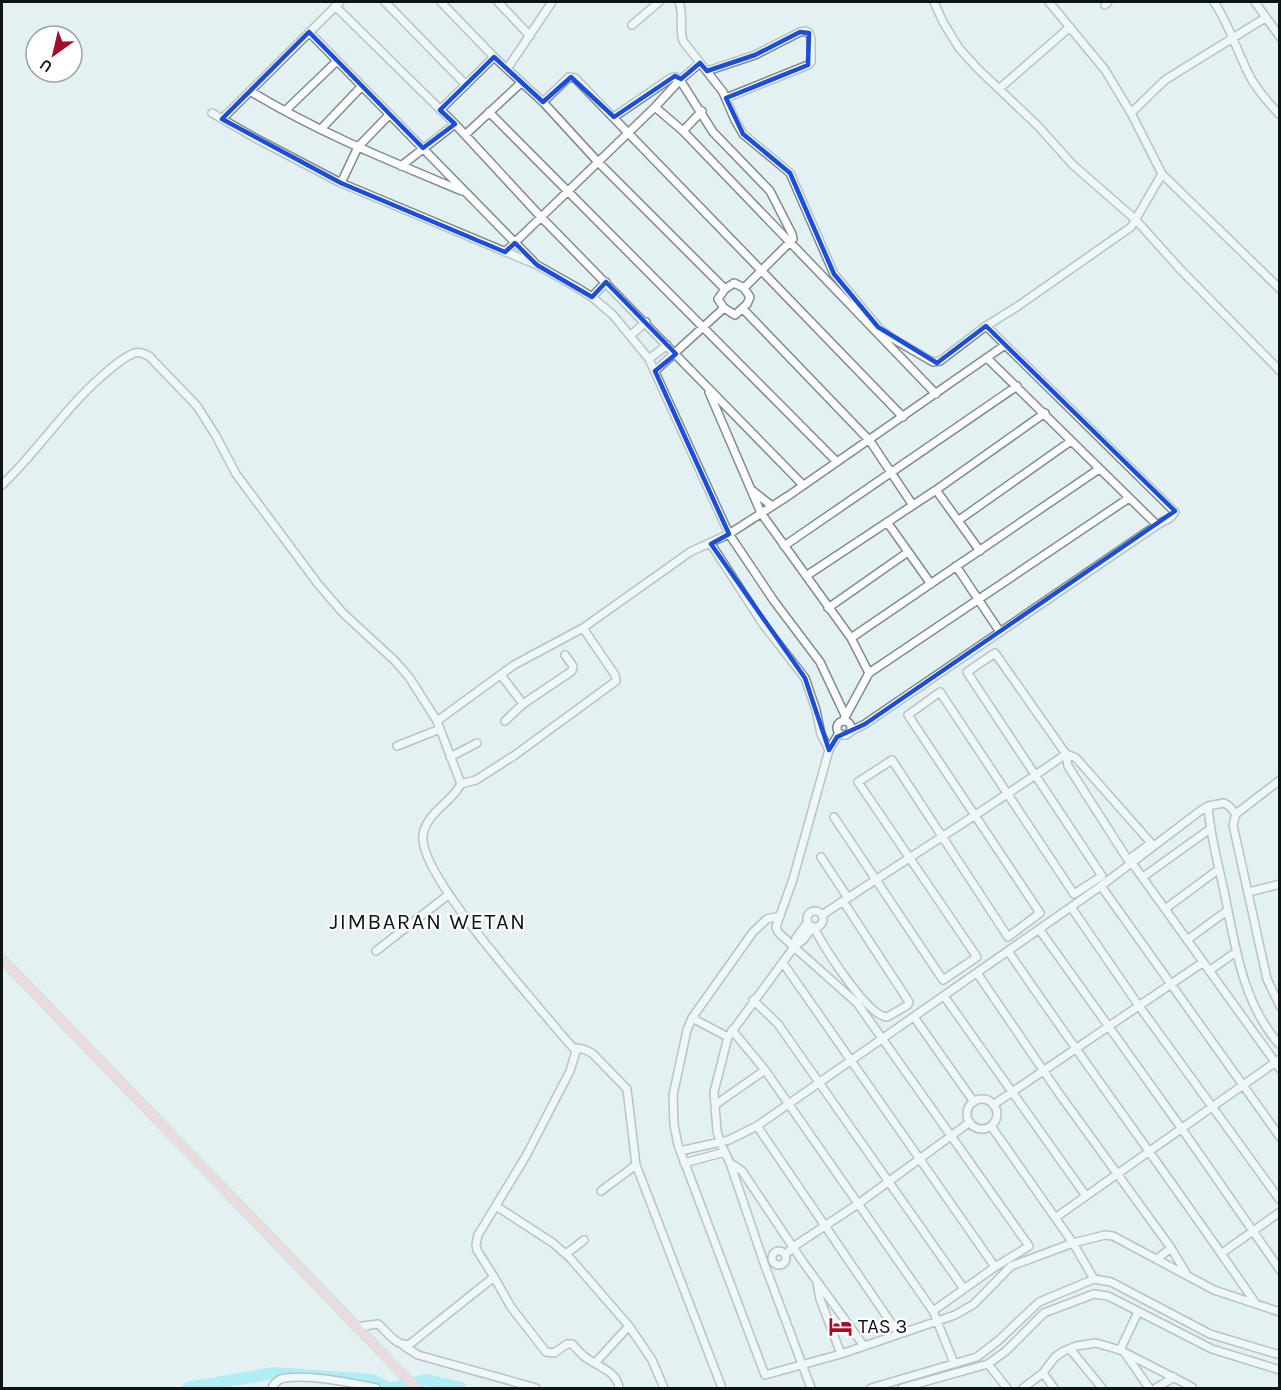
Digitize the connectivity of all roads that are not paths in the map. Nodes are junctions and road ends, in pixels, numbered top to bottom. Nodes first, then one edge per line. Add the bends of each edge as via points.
1 (385, 2) edge
2 (441, 2) edge
3 (498, 2) edge
4 (552, 2) edge
5 (659, 2) edge
6 (679, 2) edge
7 (934, 2) edge
8 (1049, 2) edge
9 (1215, 2) edge
10 (1255, 2) edge
11 (338, 4) edge
12 (1266, 18) junction
13 (632, 25) dead end
14 (1070, 27) junction
15 (309, 32) junction
16 (1240, 34) junction
17 (530, 36) junction
18 (1280, 37) edge
19 (494, 57) junction
20 (337, 61) junction
21 (700, 63) junction
22 (507, 69) junction
23 (707, 71) junction
24 (680, 80) junction
25 (521, 82) junction
26 (466, 85) junction
27 (362, 86) junction
28 (999, 89) junction
29 (250, 92) junction
30 (726, 98) junction
31 (543, 102) junction
32 (655, 107) junction
33 (440, 110) junction
34 (285, 111) junction
35 (702, 111) junction
36 (489, 112) junction
37 (212, 113) dead end
38 (1131, 113) junction
39 (390, 114) junction
40 (1280, 115) edge
41 (614, 117) junction
42 (222, 120) junction
43 (455, 124) junction
44 (321, 129) junction
45 (683, 131) junction
46 (628, 133) junction
47 (465, 135) junction
48 (358, 147) junction
49 (423, 148) junction
50 (598, 162) junction
51 (401, 166) junction
52 (1162, 174) junction
53 (341, 183) junction
54 (466, 192) junction
55 (567, 192) junction
56 (540, 216) junction
57 (1136, 220) junction
58 (515, 243) junction
59 (790, 244) junction
60 (505, 252) junction
61 (537, 265) junction
62 (761, 270) junction
63 (606, 282) junction
64 (744, 288) junction
65 (725, 289) junction
66 (1280, 289) edge
67 (592, 297) junction
68 (724, 308) junction
69 (743, 309) junction
70 (646, 322) junction
71 (986, 326) junction
72 (703, 328) junction
73 (631, 335) junction
74 (667, 345) junction
75 (1005, 345) junction
76 (676, 354) junction
77 (649, 359) junction
78 (988, 359) junction
79 (1280, 370) edge
80 (655, 371) junction
81 (1017, 386) junction
82 (708, 388) junction
83 (936, 394) junction
84 (1045, 413) junction
85 (903, 417) junction
86 (870, 441) junction
87 (1071, 441) junction
88 (837, 462) junction
89 (1099, 469) junction
90 (891, 473) junction
91 (2, 485) edge
92 (803, 485) junction
93 (751, 489) junction
94 (936, 490) junction
95 (1128, 498) junction
96 (912, 504) junction
97 (772, 506) junction
98 (761, 513) junction
99 (959, 520) junction
100 (887, 522) junction
101 (1157, 525) junction
102 (729, 534) junction
103 (709, 544) junction
104 (784, 546) junction
105 (980, 551) junction
106 (909, 552) junction
107 (956, 566) junction
108 (806, 576) junction
109 (931, 584) junction
110 (978, 600) junction
111 (828, 608) junction
112 (583, 628) junction
113 (1000, 632) junction
114 (851, 638) junction
115 (565, 655) dead end
116 (869, 672) junction
117 (501, 675) junction
118 (524, 704) junction
119 (844, 718) junction
120 (505, 721) dead end
121 (438, 725) junction
122 (851, 731) junction
123 (839, 734) junction
124 (477, 743) dead end
125 (397, 746) dead end
126 (829, 750) junction
127 (1066, 754) junction
128 (450, 758) junction
129 (1035, 776) junction
130 (1280, 780) edge
131 (461, 784) junction
132 (1007, 794) junction
133 (1208, 806) junction
134 (1236, 814) junction
135 (974, 815) junction
136 (834, 816) dead end
137 (1210, 829) junction
138 (941, 836) junction
139 (820, 857) dead end
140 (910, 858) junction
141 (1132, 863) junction
142 (1219, 869) junction
143 (1143, 877) junction
144 (875, 880) junction
145 (1280, 884) edge
146 (1101, 886) junction
147 (1249, 892) junction
148 (448, 895) junction
149 (845, 900) junction
150 (1071, 907) junction
151 (1165, 909) junction
152 (1228, 910) junction
153 (822, 915) junction
154 (780, 916) junction
155 (811, 926) junction
156 (1039, 929) junction
157 (1187, 940) junction
158 (794, 947) junction
159 (376, 951) dead end
160 (1008, 951) junction
161 (1236, 952) junction
162 (2, 959) edge
163 (783, 963) junction
164 (1202, 963) junction
165 (1209, 971) junction
166 (977, 973) junction
167 (1170, 985) junction
168 (944, 996) junction
169 (753, 1000) junction
170 (1139, 1006) junction
171 (1280, 1006) edge
172 (914, 1017) junction
173 (692, 1018) junction
174 (1108, 1026) junction
175 (730, 1033) junction
176 (882, 1038) junction
177 (1280, 1045) edge
178 (575, 1048) junction
179 (1074, 1049) junction
180 (850, 1061) junction
181 (1278, 1063) edge
182 (765, 1070) junction
183 (1044, 1071) junction
184 (820, 1082) junction
185 (1243, 1086) junction
186 (1012, 1092) junction
187 (974, 1102) junction
188 (788, 1104) junction
189 (715, 1105) junction
190 (993, 1105) junction
191 (1212, 1107) junction
192 (970, 1122) junction
193 (757, 1126) junction
194 (991, 1126) junction
195 (1182, 1129) junction
196 (950, 1137) junction
197 (1280, 1137) edge
198 (720, 1142) junction
199 (680, 1151) junction
200 (1150, 1151) junction
201 (725, 1152) junction
202 (920, 1160) junction
203 (684, 1163) junction
204 (730, 1163) junction
205 (636, 1165) junction
206 (1118, 1174) junction
207 (889, 1181) junction
208 (601, 1191) dead end
209 (1086, 1196) junction
210 (1280, 1200) edge
211 (858, 1204) junction
212 (496, 1206) junction
213 (1280, 1212) edge
214 (1055, 1218) junction
215 (825, 1226) junction
216 (1253, 1231) junction
217 (584, 1240) dead end
218 (1073, 1243) junction
219 (1029, 1246) junction
220 (793, 1247) junction
221 (1171, 1248) junction
222 (1222, 1253) junction
223 (567, 1254) junction
224 (1035, 1256) junction
225 (1157, 1259) junction
226 (764, 1263) junction
227 (995, 1267) junction
228 (1280, 1270) edge
229 (1187, 1275) junction
230 (494, 1277) junction
231 (1094, 1279) junction
232 (817, 1282) junction
233 (964, 1289) junction
234 (1256, 1304) junction
235 (933, 1311) junction
236 (1138, 1312) junction
237 (1280, 1312) edge
238 (938, 1320) junction
239 (629, 1326) junction
240 (356, 1327) junction
241 (898, 1333) junction
242 (404, 1346) junction
243 (864, 1346) junction
244 (1070, 1349) junction
245 (1123, 1352) junction
246 (841, 1354) junction
247 (1280, 1355) edge
248 (595, 1363) junction
249 (954, 1363) junction
250 (988, 1364) junction
251 (803, 1365) junction
252 (1280, 1370) edge
253 (1043, 1373) junction
254 (1174, 1377) junction
255 (1192, 1387) edge
256 (416, 1388) edge
257 (272, 1389) edge
258 (376, 1389) edge
259 (536, 1389) edge
260 (619, 1389) edge
261 (664, 1389) edge
262 (722, 1389) edge
263 (811, 1389) edge
264 (872, 1389) edge
265 (902, 1389) edge
266 (1007, 1389) edge
267 (1023, 1389) edge
268 (1054, 1389) edge
269 (1102, 1389) edge
270 (1149, 1389) edge
271 (1156, 1389) edge

1 - 26 street
2 - 19 street
3 - 17 street
4 - 17 street
5 - 13 street
6 - 21 street via 683,41
7 - 28 street via 959,48
8 - 14 street
9 - 16 street
10 - 12 street
11 - 15 street
11 - 33 street
12 - 16 street
12 - 18 street
14 - 28 street
14 - 38 street via 1105,70
15 - 20 street
15 - 29 street
16 - 38 street via 1165,80
16 - 40 street via 1253,81
17 - 22 street
19 - 22 street
19 - 26 street
20 - 27 street
20 - 34 street
21 - 23 street
21 - 24 street
22 - 25 street
23 - 30 street
23 - 30 street via 755,55 800,32 809,33 808,65
24 - 32 street
24 - 35 street
24 - 41 street via 673,77
25 - 31 street
25 - 36 street
26 - 33 street
27 - 39 street
27 - 44 street
28 - 57 street via 1073,165
29 - 34 street
29 - 42 street
30 - 71 street via 743,134 790,173 829,265 878,327 933,362 940,361
31 - 41 street via 573,77
31 - 50 street
32 - 45 street
32 - 46 street
33 - 43 street
34 - 44 street
35 - 45 street
35 - 59 street via 713,132 774,197 792,234
36 - 47 street
36 - 55 street
37 - 42 street
38 - 52 street
39 - 48 street
39 - 49 street
41 - 46 street
42 - 53 street
43 - 47 street
43 - 49 street
44 - 48 street
45 - 59 street
46 - 50 street
46 - 62 street
47 - 56 street
48 - 51 street
48 - 53 street
49 - 51 street
49 - 54 street
50 - 55 street
50 - 65 street
51 - 54 street
52 - 57 street
52 - 66 street
53 - 60 street
54 - 58 street
55 - 56 street
55 - 72 street
56 - 58 street
56 - 63 street
57 - 71 street via 1099,250
57 - 79 street
58 - 60 street
58 - 61 street
59 - 62 street
59 - 83 street
60 - 61 street
61 - 67 street
62 - 64 street
62 - 85 street
63 - 67 street
63 - 70 street
64 - 65 street via 733,283
64 - 69 street via 750,297
65 - 68 street via 718,299
67 - 73 street
68 - 69 street via 734,315
68 - 72 street
69 - 86 street
70 - 73 street
70 - 74 street
71 - 75 street
72 - 76 street
72 - 88 street
73 - 77 street
74 - 76 street
74 - 77 street
75 - 78 street
75 - 101 street via 1174,510 1173,516
76 - 80 street
76 - 82 street
77 - 80 street
78 - 81 street
78 - 83 street
80 - 102 street
81 - 84 street
81 - 90 street
82 - 92 street
82 - 93 street
83 - 85 street
84 - 87 street
84 - 94 street
85 - 86 street
86 - 88 street
86 - 90 street
87 - 89 street
87 - 99 street
88 - 92 street
89 - 95 street
89 - 105 street
90 - 96 street
90 - 104 street
91 - 121 street via 92,384 132,354 143,353 197,406 229,463 284,540 343,613 409,677
92 - 97 street
93 - 97 street
93 - 98 street
94 - 96 street
94 - 99 street
95 - 101 street
95 - 110 street
96 - 100 street
97 - 98 street
98 - 102 street
98 - 104 street
99 - 105 street
100 - 106 street
100 - 108 street
101 - 113 street
102 - 103 street
102 - 119 street via 820,662
103 - 112 street via 696,549
103 - 126 street via 805,678
104 - 108 street
105 - 107 street
106 - 109 street
106 - 111 street
107 - 109 street
107 - 110 street
108 - 111 street
109 - 114 street
110 - 113 street
110 - 116 street
111 - 114 street
112 - 117 street
112 - 131 street via 616,681 515,755 476,780
113 - 122 street
114 - 116 street
115 - 118 street via 572,671
116 - 119 street
117 - 118 street
117 - 121 street
118 - 120 street
119 - 122 street
119 - 123 street via 836,727
121 - 125 street
121 - 128 street
122 - 123 street
123 - 126 street
124 - 128 street
126 - 154 street
127 - 127 street via 1076,758 1151,843 1128,860 1068,766
127 - 129 street
127 - 129 street via 995,653 967,672
128 - 131 street
129 - 132 street
129 - 132 street via 1102,876 1074,894
130 - 134 street
131 - 148 street via 428,822 423,834 430,864
132 - 135 street
132 - 135 street via 940,692 908,715
133 - 134 street via 1224,802
133 - 137 street
133 - 141 street
134 - 147 street via 1233,831
135 - 138 street
135 - 138 street via 1040,913 1008,937
136 - 144 street
137 - 142 street
137 - 143 street
138 - 140 street
138 - 140 street via 892,760 858,782
139 - 149 street
140 - 144 street
140 - 144 street via 977,957 943,980
141 - 143 street
141 - 146 street
142 - 151 street
142 - 152 street
143 - 151 street
144 - 149 street
145 - 147 street
146 - 150 street
146 - 167 street
147 - 171 street via 1267,979
148 - 159 street
148 - 178 street
149 - 153 street
149 - 155 street via 908,1005 882,1016 858,994
150 - 156 street
150 - 170 street
151 - 157 street
152 - 157 street
152 - 161 street
153 - 155 street via 822,924
153 - 155 street via 810,912 807,917
154 - 158 street via 777,930
154 - 173 street via 768,919 753,932
155 - 158 street
156 - 160 street
156 - 174 street
157 - 164 street
158 - 163 street
158 - 176 street via 851,997
160 - 166 street
160 - 179 street
161 - 165 street
161 - 177 street via 1258,1017
162 - 240 main road
163 - 169 street
163 - 180 street
164 - 165 street
164 - 167 street
165 - 181 street
166 - 168 street
166 - 183 street
167 - 170 street
167 - 185 street
168 - 172 street
168 - 186 street
169 - 175 street
169 - 184 street via 778,1024
170 - 174 street
170 - 191 street
172 - 176 street
172 - 187 street
173 - 175 street
173 - 199 street via 674,1095 674,1125
174 - 179 street
174 - 195 street
175 - 182 street
175 - 189 street via 715,1085
176 - 180 street
176 - 196 street
178 - 205 street via 592,1053 627,1089
178 - 212 street via 570,1071
179 - 183 street
179 - 200 street
180 - 184 street
180 - 202 street
181 - 185 street
182 - 188 street
182 - 189 street
183 - 186 street
183 - 206 street
184 - 188 street
184 - 207 street
185 - 191 street
185 - 197 street
186 - 190 street
186 - 209 street
187 - 190 street via 984,1100
187 - 192 street via 968,1112
188 - 193 street
188 - 211 street
189 - 198 street
190 - 194 street via 996,1118
191 - 195 street
191 - 210 street
192 - 194 street via 977,1128
192 - 196 street
193 - 198 street
193 - 215 street
194 - 214 street
195 - 200 street
195 - 216 street
196 - 202 street
196 - 219 street
198 - 199 street
198 - 201 street
199 - 203 street
200 - 206 street
200 - 222 street
201 - 203 street
201 - 204 street
202 - 207 street
202 - 227 street
203 - 251 street via 763,1373 768,1376
204 - 220 street via 742,1171
204 - 226 street
205 - 208 street
205 - 262 street
206 - 209 street
206 - 221 street
207 - 211 street
207 - 233 street
209 - 214 street
211 - 215 street
211 - 235 street
212 - 223 street
212 - 230 street via 476,1245
213 - 216 street
214 - 218 street
215 - 220 street
215 - 241 street
216 - 222 street
216 - 228 street
217 - 223 street
218 - 224 street
218 - 225 street via 1109,1234
218 - 231 street
219 - 224 street
219 - 227 street
220 - 226 street via 785,1255 775,1252 772,1261
220 - 232 street
221 - 225 street
221 - 229 street
222 - 234 street
223 - 239 street
224 - 238 street via 1006,1269 970,1307
225 - 229 street
226 - 251 street
227 - 233 street
229 - 234 street via 1214,1290
230 - 242 street
230 - 248 street via 511,1307 546,1352 554,1353 570,1343
231 - 247 street via 1111,1282 1210,1334
231 - 249 street via 1039,1302 990,1347
232 - 243 street
232 - 246 street
233 - 235 street
234 - 237 street
235 - 238 street
236 - 245 street
236 - 250 street via 1101,1294 1086,1297 1041,1315
236 - 252 street via 1212,1349
238 - 241 street
238 - 249 street
239 - 248 street
239 - 261 street via 652,1360
240 - 242 street via 378,1324
240 - 256 main road
241 - 243 street
242 - 259 street via 431,1360
243 - 246 street
244 - 245 street via 1096,1343
244 - 253 street via 1055,1357
244 - 269 street
245 - 254 street
245 - 270 street
246 - 251 street
248 - 260 street via 614,1376
249 - 264 street
250 - 265 street
250 - 266 street
251 - 263 street
253 - 267 street
253 - 268 street
254 - 255 street
254 - 271 street
257 - 258 street via 282,1379 310,1378

